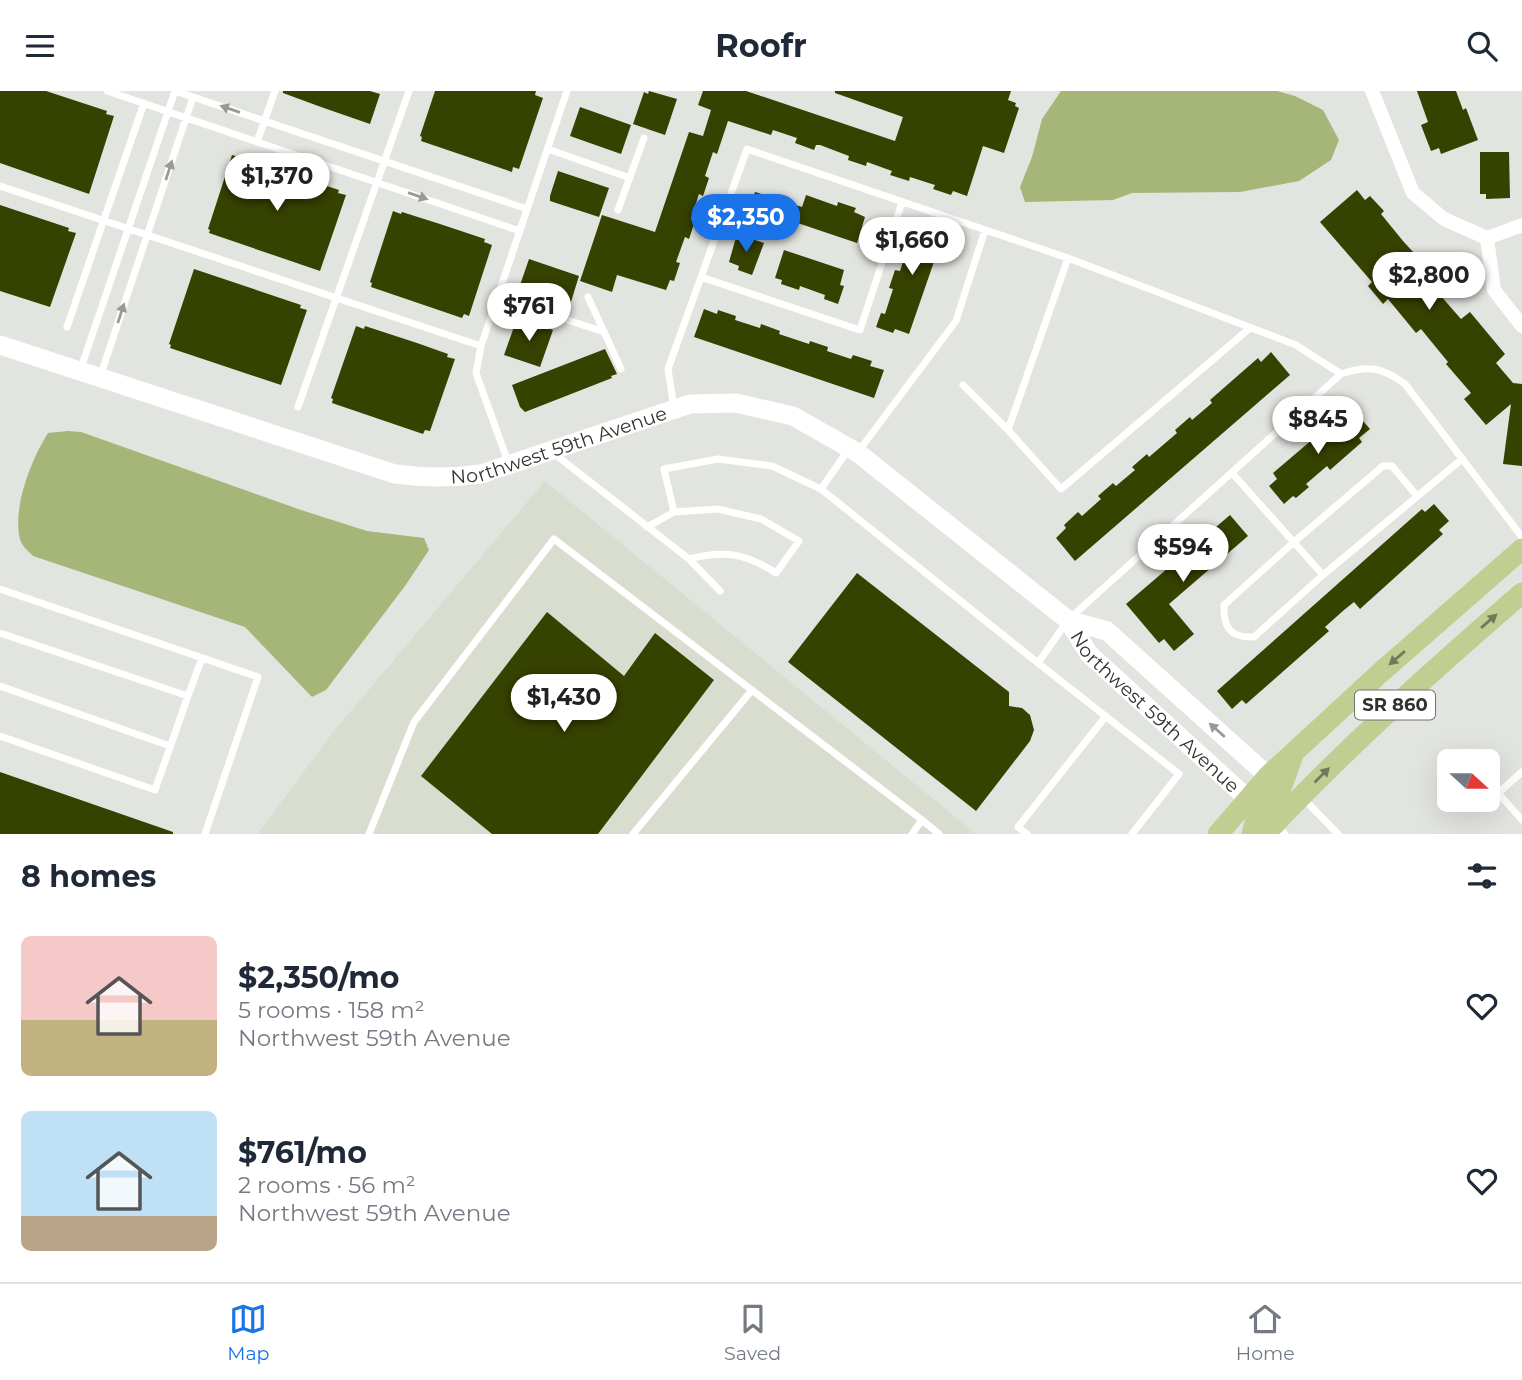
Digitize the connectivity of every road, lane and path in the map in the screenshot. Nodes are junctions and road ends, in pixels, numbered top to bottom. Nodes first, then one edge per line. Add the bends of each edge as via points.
1 (107, 91) edge
2 (175, 91) edge
3 (275, 91) edge
4 (409, 91) edge
5 (567, 91) edge
6 (1373, 91) edge
7 (193, 97) junction
8 (144, 103) junction
9 (168, 111) junction
10 (186, 118) junction
11 (264, 121) junction
12 (644, 138) dead end
13 (257, 142) junction
14 (548, 149) junction
15 (384, 161) junction
16 (630, 178) junction
17 (377, 182) junction
18 (0, 186) edge
19 (902, 202) junction
20 (527, 209) junction
21 (618, 210) dead end
22 (104, 221) junction
23 (1522, 225) edge
24 (128, 229) junction
25 (985, 230) junction
26 (520, 231) junction
27 (147, 235) junction
28 (1487, 238) junction
29 (1068, 258) junction
30 (701, 277) junction
31 (498, 297) junction
32 (587, 297) dead end
33 (336, 298) junction
34 (1522, 326) edge
35 (67, 327) dead end
36 (1250, 328) junction
37 (604, 332) junction
38 (0, 345) edge
39 (481, 346) junction
40 (621, 369) dead end
41 (80, 371) junction
42 (1341, 375) junction
43 (99, 378) junction
44 (963, 385) dead end
45 (298, 407) dead end
46 (674, 409) junction
47 (1008, 430) junction
48 (854, 450) junction
49 (551, 451) junction
50 (1462, 459) junction
51 (510, 466) junction
52 (1232, 473) junction
53 (821, 489) junction
54 (1417, 496) junction
55 (674, 512) junction
56 (646, 527) junction
57 (1522, 537) edge
58 (1294, 542) junction
59 (1522, 549) edge
60 (688, 559) junction
61 (1324, 575) junction
62 (0, 589) edge
63 (720, 591) dead end
64 (1522, 593) edge
65 (1068, 620) junction
66 (0, 633) edge
67 (202, 658) junction
68 (1038, 663) junction
69 (0, 686) edge
70 (752, 690) junction
71 (188, 697) junction
72 (1106, 716) junction
73 (0, 736) edge
74 (170, 746) junction
75 (1293, 753) junction
76 (1522, 772) edge
77 (1268, 776) junction
78 (1301, 796) junction
79 (1248, 799) junction
80 (922, 820) junction
81 (1522, 820) edge
82 (1275, 831) edge
83 (205, 834) edge
84 (369, 834) edge
85 (633, 834) edge
86 (912, 834) edge
87 (939, 834) edge
88 (1027, 834) edge
89 (1132, 834) edge
90 (1218, 834) edge
91 (1252, 834) edge
92 (1338, 834) edge

1 - 8 lane
2 - 7 lane
2 - 9 lane
3 - 11 lane
4 - 15 lane
5 - 14 lane
6 - 28 street via 1413,193 1444,219
7 - 10 lane
11 -> 7 lane
8 - 9 lane
8 - 22 lane
9 - 10 lane
9 - 24 lane
10 - 13 lane
27 -> 10 lane
11 - 13 lane
11 - 15 lane
12 - 16 lane
13 - 17 lane
14 - 16 lane
14 - 20 lane
15 - 17 lane
15 - 20 lane
16 - 21 lane
17 -> 26 lane
17 - 33 lane
18 - 22 lane
19 - 25 lane
19 - 30 lane via 747,149
19 - 30 lane via 860,330
20 - 26 lane
22 - 24 lane
22 - 35 lane
23 - 28 street
24 - 27 lane
24 - 41 lane
25 - 29 lane
25 - 48 lane via 956,321
26 - 31 lane
27 - 33 lane
43 -> 27 lane
28 - 34 street via 1494,290
29 - 36 lane
29 - 47 lane
30 - 46 lane via 668,369
31 - 37 lane
31 - 39 lane
32 - 37 lane
33 - 39 lane
33 - 45 lane
36 - 42 lane via 1296,345
36 - 47 lane via 1061,489
37 - 40 lane
38 - 41 street, Northwest 59th Avenue
39 - 51 lane via 476,373
41 - 43 street, Northwest 59th Avenue
42 - 50 lane via 1357,369 1391,374 1405,384
42 - 52 lane
43 - 51 street, Northwest 59th Avenue via 395,474 447,478
44 - 47 lane
46 - 48 street, Northwest 59th Avenue via 736,403 793,416
46 - 49 street, Northwest 59th Avenue
48 - 53 lane
48 - 65 street, Northwest 59th Avenue
49 - 51 street, Northwest 59th Avenue
49 - 56 lane
50 - 54 lane
50 - 57 lane
52 - 58 lane
52 - 65 lane
53 - 55 lane via 772,466 718,459 664,469
53 - 68 lane
54 - 58 lane via 1392,465 1383,466
54 - 61 lane
55 - 56 lane
55 - 60 lane via 718,509 761,519 799,541 776,573 734,554
56 - 60 lane
58 - 61 lane
58 - 61 lane via 1224,605 1227,628 1241,638 1254,637
59 -> 75 main road, SR 860
60 - 63 lane
62 - 67 lane
78 -> 64 main road, SR 860 via 1423,679
65 - 68 lane
77 -> 65 street, Northwest 59th Avenue via 1107,631
65 - 79 street, Northwest 59th Avenue via 1089,654
66 - 71 lane
67 - 71 lane
67 - 83 lane via 258,677
68 - 72 lane
69 - 74 lane
70 - 80 lane
70 - 84 lane via 554,538 414,722
70 - 85 lane
71 - 74 lane
72 - 88 lane via 1018,827
72 - 89 lane via 1179,775
73 - 74 lane via 155,790
75 - 77 main road, SR 860
75 - 82 main road via 1275,805
76 - 81 lane via 1498,793
77 - 79 main road, SR 860
77 - 91 main road
78 - 82 main road, SR 860
78 - 92 lane
79 - 90 main road, SR 860
80 - 86 lane
80 - 87 lane

